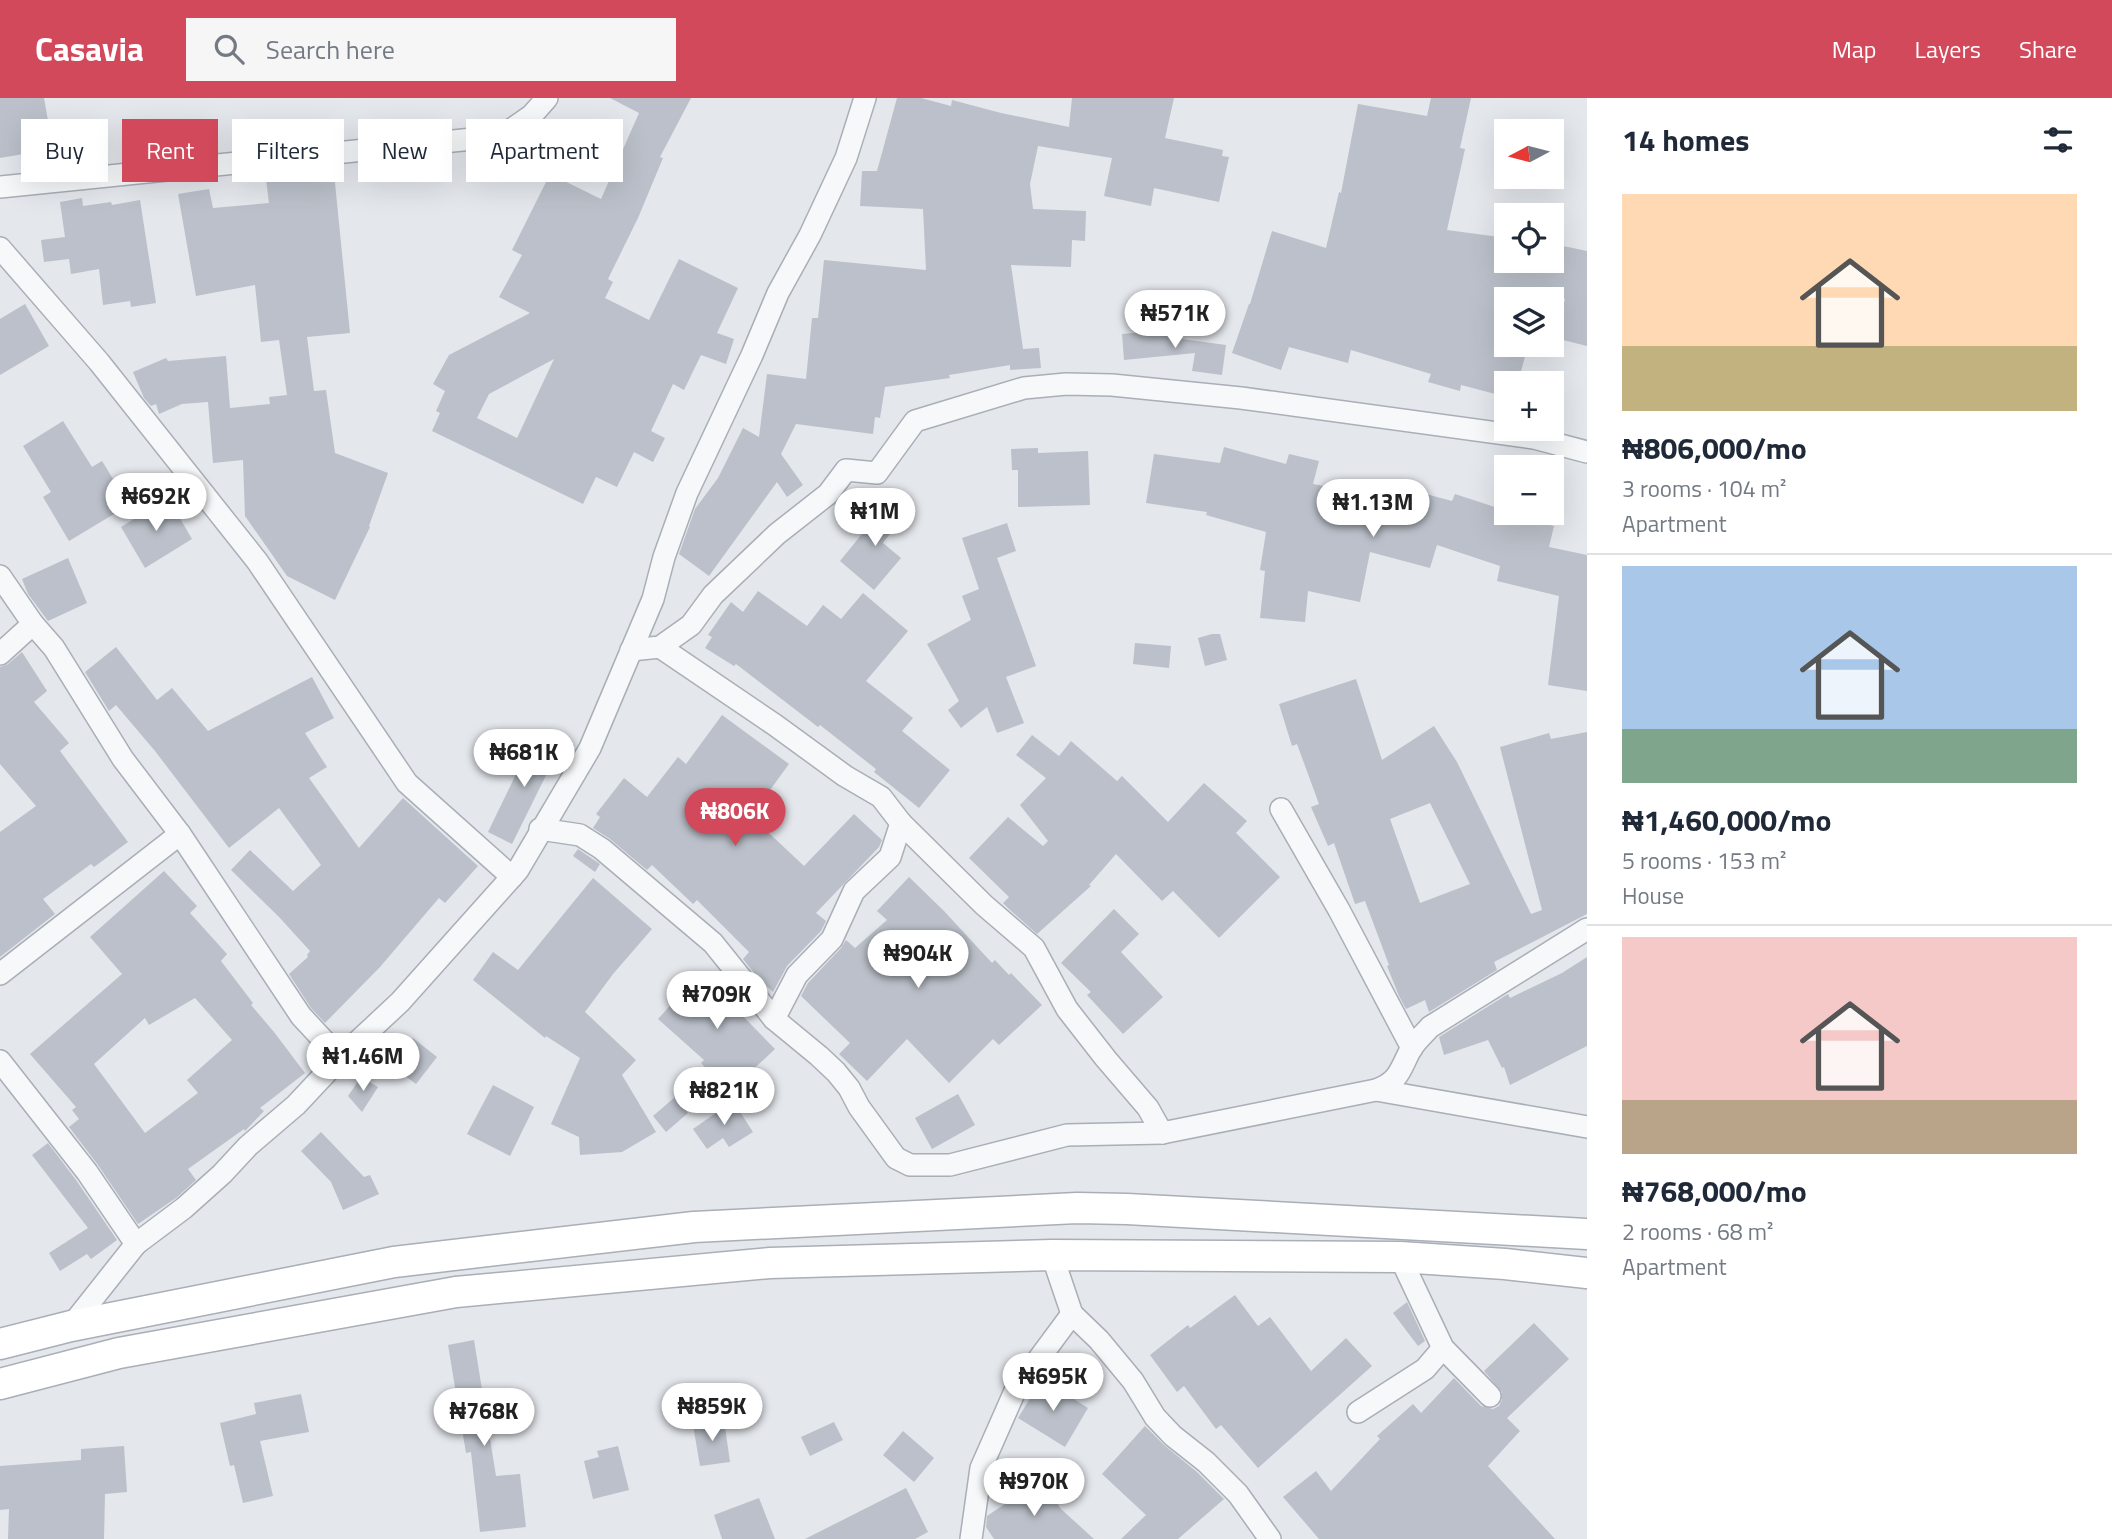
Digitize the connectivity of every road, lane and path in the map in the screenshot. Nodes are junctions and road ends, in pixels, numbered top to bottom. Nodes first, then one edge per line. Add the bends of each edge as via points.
1 (547, 98) edge
2 (864, 98) edge
3 (0, 187) edge
4 (0, 248) edge
5 (1587, 452) edge
6 (0, 576) edge
7 (33, 624) junction
8 (660, 647) junction
9 (631, 650) junction
10 (0, 654) edge
11 (1281, 809) dead end
12 (901, 824) junction
13 (541, 829) junction
14 (180, 834) junction
15 (512, 877) junction
16 (1587, 929) edge
17 (0, 974) edge
18 (774, 1019) junction
19 (1412, 1048) junction
20 (340, 1058) junction
21 (0, 1061) edge
22 (1376, 1090) junction
23 (1587, 1127) edge
24 (1162, 1133) junction
25 (1587, 1234) edge
26 (136, 1244) junction
27 (1052, 1255) junction
28 (1400, 1257) junction
29 (1587, 1273) edge
30 (1072, 1314) junction
31 (71, 1326) junction
32 (0, 1344) edge
33 (1443, 1348) junction
34 (0, 1384) edge
35 (1490, 1396) dead end
36 (1358, 1412) dead end
37 (971, 1539) edge
38 (1270, 1539) edge

1 - 3 street via 502,136
2 - 9 street via 846,158 778,293 687,493 653,599
4 - 15 street via 99,362 257,561 407,783
5 - 8 street via 1534,438 1241,398 1112,385 1024,388 915,421 877,473 846,470 828,494 776,534 713,595 691,625
6 - 7 street
7 - 10 street
7 - 14 street via 54,648 123,759
8 - 9 street
8 - 12 street via 881,797
9 - 13 street via 590,748
11 - 19 street
12 - 18 street via 890,857 855,891 832,940 797,975
12 - 24 street via 1034,948 1067,1009 1148,1108
13 - 15 street
13 - 18 street via 580,835 601,849 713,943
14 - 17 street
14 - 20 street via 301,1016
15 - 20 street via 400,1002
16 - 19 street via 1437,1022
18 - 24 street via 836,1072 896,1158 911,1165 950,1165 1067,1135
19 - 22 street via 1397,1076
20 - 26 street via 222,1174
21 - 26 street via 87,1172
22 - 23 street
22 - 24 street
25 - 31 main road via 1126,1209 694,1227 394,1262
26 - 31 street
27 - 28 main road
27 - 30 street
27 - 34 main road via 770,1263 456,1293 119,1353
28 - 29 main road
28 - 33 street
30 - 37 street via 1015,1391 981,1468
30 - 38 street via 1133,1381 1155,1417 1238,1494
31 - 32 main road
33 - 35 street
33 - 36 street via 1425,1368

